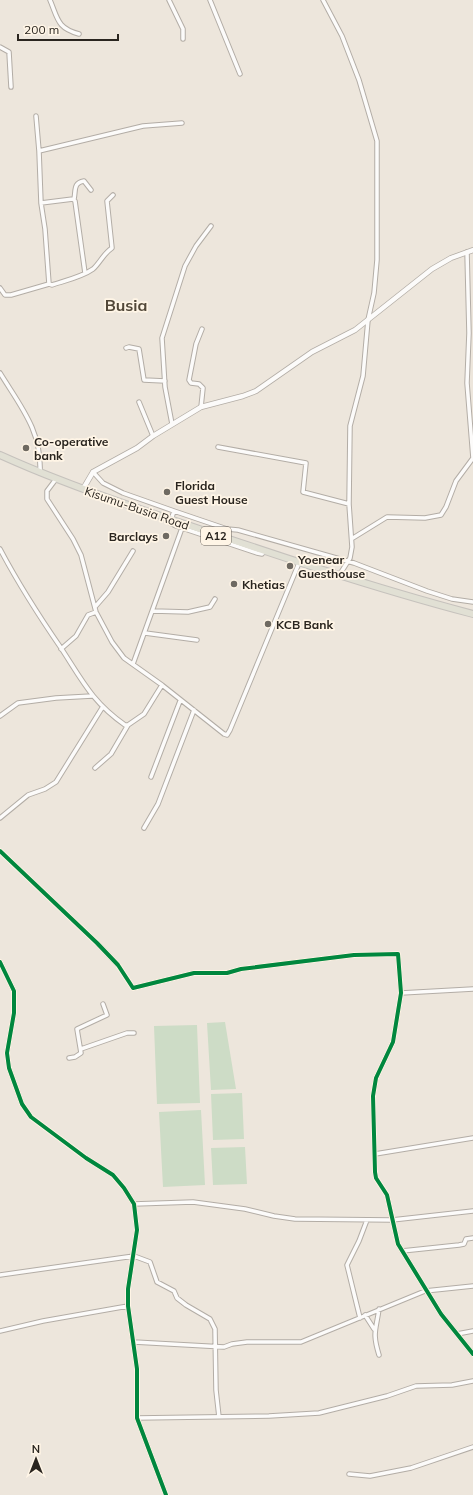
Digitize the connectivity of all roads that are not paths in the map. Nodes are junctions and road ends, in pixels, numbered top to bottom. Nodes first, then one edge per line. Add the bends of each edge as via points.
1 (50, 0) edge
2 (169, 0) edge
3 (210, 0) edge
4 (323, 0) edge
5 (79, 34) dead end
6 (183, 39) dead end
7 (0, 47) edge
8 (240, 74) dead end
9 (11, 87) dead end
10 (36, 116) dead end
11 (182, 123) dead end
12 (39, 151) junction
13 (91, 190) dead end
14 (113, 195) dead end
15 (74, 199) junction
16 (41, 203) junction
17 (211, 226) dead end
18 (473, 250) edge
19 (467, 252) junction
20 (85, 273) junction
21 (49, 284) junction
22 (0, 288) edge
23 (368, 320) junction
24 (202, 329) dead end
25 (126, 348) dead end
26 (0, 372) edge
27 (165, 381) junction
28 (139, 402) dead end
29 (201, 407) junction
30 (172, 424) junction
31 (153, 436) junction
32 (218, 447) dead end
33 (472, 449) edge
34 (0, 455) edge
35 (473, 458) edge
36 (93, 472) junction
37 (40, 473) junction
38 (56, 479) junction
39 (83, 489) junction
40 (349, 504) junction
41 (174, 511) junction
42 (170, 519) junction
43 (182, 528) junction
44 (353, 538) dead end
45 (0, 548) edge
46 (133, 551) dead end
47 (264, 551) junction
48 (349, 561) junction
49 (299, 563) junction
50 (340, 574) junction
51 (215, 599) dead end
52 (473, 602) edge
53 (95, 610) junction
54 (153, 611) junction
55 (473, 614) edge
56 (145, 633) junction
57 (197, 640) dead end
58 (61, 649) junction
59 (133, 664) junction
60 (162, 685) junction
61 (92, 696) junction
62 (180, 701) junction
63 (102, 708) junction
64 (194, 710) junction
65 (0, 716) edge
66 (128, 725) junction
67 (95, 768) dead end
68 (151, 777) dead end
69 (0, 818) edge
70 (144, 828) dead end
71 (0, 851) edge
72 (0, 962) edge
73 (473, 989) edge
74 (401, 993) junction
75 (103, 1004) dead end
76 (134, 1032) dead end
77 (81, 1049) junction
78 (69, 1058) dead end
79 (473, 1138) edge
80 (375, 1154) junction
81 (134, 1204) junction
82 (473, 1211) edge
83 (367, 1220) junction
84 (392, 1220) junction
85 (473, 1238) edge
86 (402, 1251) junction
87 (134, 1256) junction
88 (0, 1274) edge
89 (473, 1286) edge
90 (426, 1292) junction
91 (128, 1306) junction
92 (380, 1309) junction
93 (365, 1315) junction
94 (360, 1318) junction
95 (0, 1331) edge
96 (473, 1331) edge
97 (375, 1334) junction
98 (457, 1334) junction
99 (134, 1342) junction
100 (215, 1346) junction
101 (473, 1354) edge
102 (379, 1355) dead end
103 (473, 1381) edge
104 (219, 1417) junction
105 (137, 1418) junction
106 (473, 1447) edge
107 (349, 1474) dead end
108 (166, 1495) edge

1 - 5 street via 60,25
2 - 6 street via 183,29
3 - 8 street
4 - 23 street via 348,51 377,141 377,260
7 - 9 street via 9,52
10 - 12 street
11 - 12 street via 142,126
12 - 16 street
13 - 15 street via 84,181 77,183
14 - 20 street via 107,201 112,248 93,269
15 - 16 street
15 - 20 street
16 - 21 street
17 - 27 street via 185,266 162,338
18 - 19 street
19 - 23 street via 432,269
19 - 33 street via 467,383
20 - 21 street via 64,282
21 - 22 street via 6,296
23 - 29 street via 355,330 312,352 256,391
23 - 40 street via 363,376 351,420
24 - 29 street via 196,344 189,380 203,388
25 - 27 street via 139,349 144,380
26 - 37 street via 37,435 41,459
27 - 30 street
28 - 31 street
29 - 30 street
30 - 31 street
31 - 36 street via 137,448
32 - 40 street via 306,463 303,492
33 - 35 street
34 - 37 highway, Kisumu-Busia Road / A12
35 - 44 street via 456,481 441,515 425,518 388,517
36 - 39 street
36 - 41 street via 110,487
37 - 38 highway, Kisumu-Busia Road / A12
38 - 39 highway, Kisumu-Busia Road / A12
38 - 53 street via 47,491 47,499 81,555
39 - 42 highway, Kisumu-Busia Road / A12
40 - 48 street via 352,546
41 - 42 street
41 - 48 street via 227,529
42 - 43 street via 170,523
42 - 47 highway, Kisumu-Busia Road / A12
43 - 47 street via 257,554
43 - 54 street
45 - 58 street via 38,615
46 - 53 street
47 - 49 highway, Kisumu-Busia Road / A12
48 - 50 street
48 - 52 street via 427,591
49 - 50 highway, Kisumu-Busia Road / A12
49 - 64 street via 227,735
50 - 55 highway, Kisumu-Busia Road / A12
51 - 54 street via 210,607 188,612
53 - 58 street via 88,615 76,636
53 - 59 street via 112,642 124,658
54 - 56 street
56 - 57 street
56 - 59 street
58 - 61 street
59 - 60 street
60 - 62 street
60 - 66 street via 144,714
61 - 63 street
61 - 65 street via 18,703
62 - 64 street
62 - 68 street
63 - 66 street
63 - 69 street via 56,782 28,795
64 - 70 street via 158,804
66 - 67 street via 111,754
71 - 74 street via 98,943 118,965 133,988 194,973 227,973 354,955 393,953 398,954
72 - 81 street via 14,991 7,1053 9,1068 22,1104 31,1117 113,1175
73 - 74 street
74 - 80 street via 393,1042 381,1064 373,1096
75 - 77 street via 107,1015 77,1029
76 - 77 street
77 - 78 street via 81,1053
79 - 80 street
80 - 84 street via 376,1178 387,1195
81 - 83 street via 192,1202 246,1209 284,1218
81 - 87 street via 137,1230
82 - 84 street
83 - 84 street
83 - 94 street via 360,1241 347,1265
84 - 86 street
85 - 86 street via 466,1239 464,1244 459,1245
86 - 90 street
87 - 88 street
87 - 91 street
87 - 100 street via 150,1262 159,1284 167,1286 186,1305 210,1319 215,1329
89 - 90 street
90 - 92 street
90 - 98 street
91 - 95 street
91 - 99 street
92 - 93 street
92 - 97 street
93 - 94 street
93 - 97 street
94 - 100 street via 301,1342 254,1342
96 - 98 street
97 - 102 street
98 - 101 street
99 - 100 street
99 - 105 street
100 - 104 street
103 - 104 street via 452,1385 416,1386 325,1412
104 - 105 street
105 - 108 street
106 - 107 street via 411,1468 370,1476

